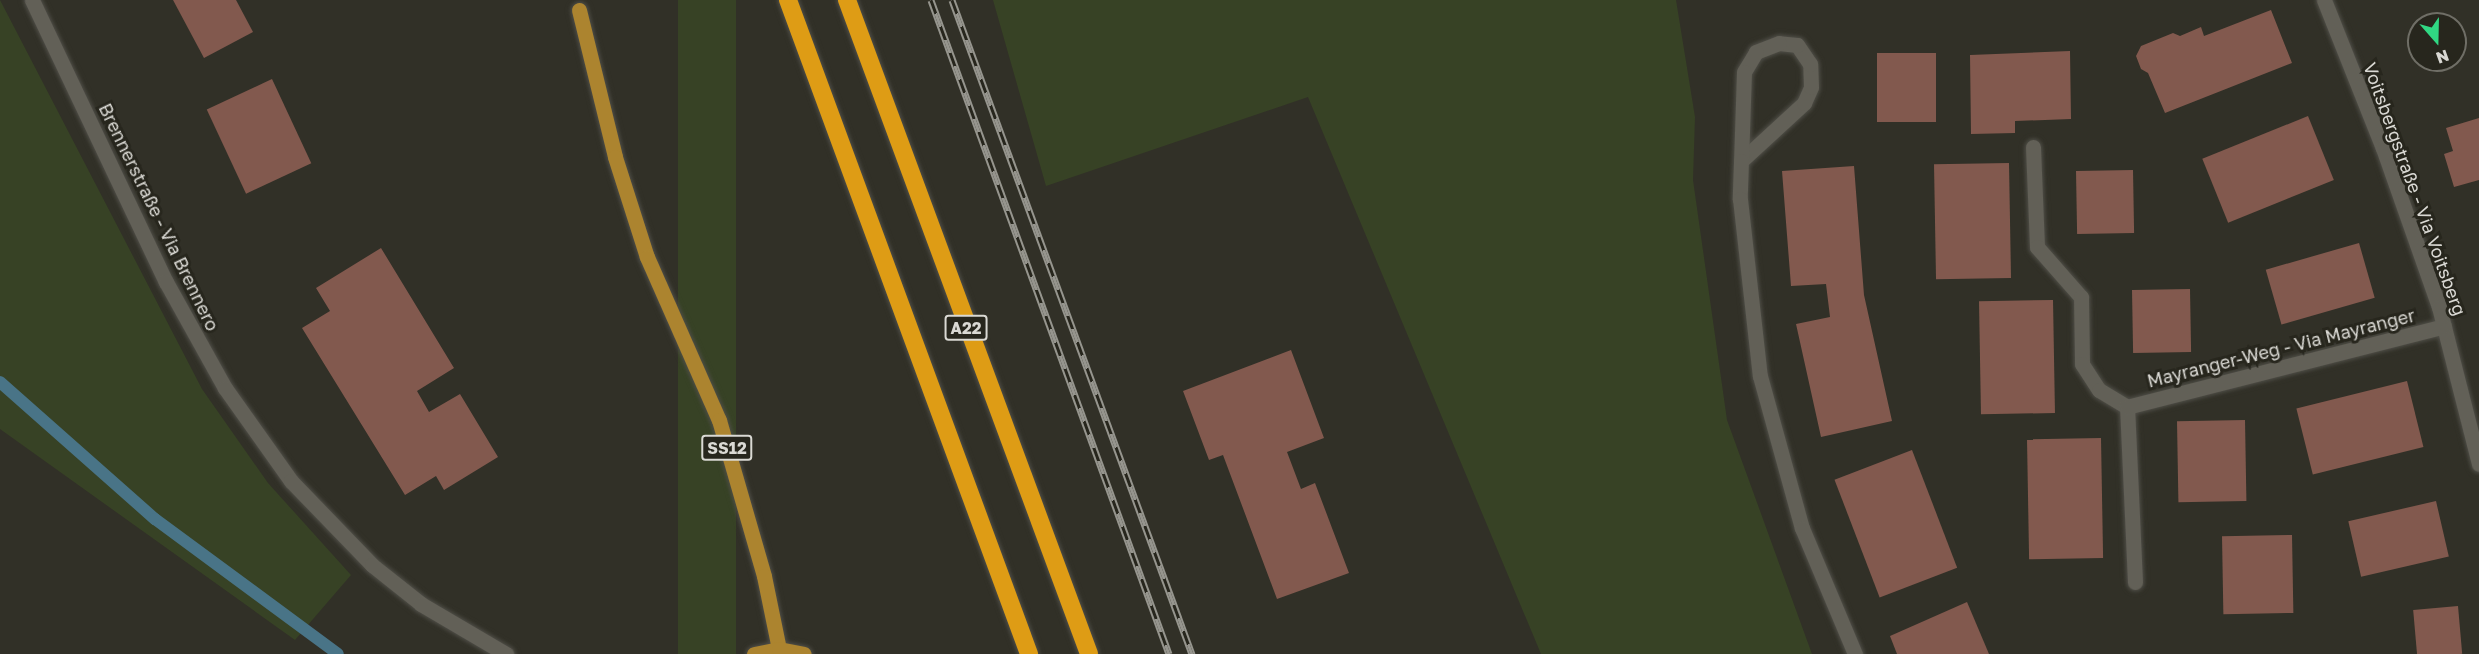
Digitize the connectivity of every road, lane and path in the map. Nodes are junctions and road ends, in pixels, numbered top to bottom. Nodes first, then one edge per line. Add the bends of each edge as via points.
1 (32, 0) edge
2 (788, 0) edge
3 (847, 0) edge
4 (2324, 0) edge
5 (579, 10) dead end
6 (2033, 147) dead end
7 (1741, 161) junction
8 (2444, 326) junction
9 (2127, 407) junction
10 (2479, 464) edge
11 (2135, 582) dead end
12 (779, 649) junction
13 (506, 654) edge
14 (754, 654) edge
15 (804, 654) edge
16 (1029, 654) edge
17 (1089, 654) edge
18 (1855, 654) edge

1 - 13 street, Brennerstraße - Via Brennero via 166,282 225,388 291,482 372,565 413,598
2 - 16 highway
3 - 17 highway, A22
4 - 8 street, Voitsbergstraße - Via Voitsberg via 2383,148
5 - 12 main road, SS12 via 615,157 647,257 719,420 764,576
6 - 9 street via 2037,247 2081,297 2082,364 2099,390
7 - 7 street via 1804,103 1811,87 1810,64 1797,45 1779,43 1756,52 1744,72
7 - 18 street via 1740,199 1760,376 1802,528
8 - 9 street, Mayranger-Weg - Via Mayranger
8 - 10 street, Voitsbergstraße - Via Voitsberg
9 - 11 street
12 - 14 main road
12 - 15 main road

